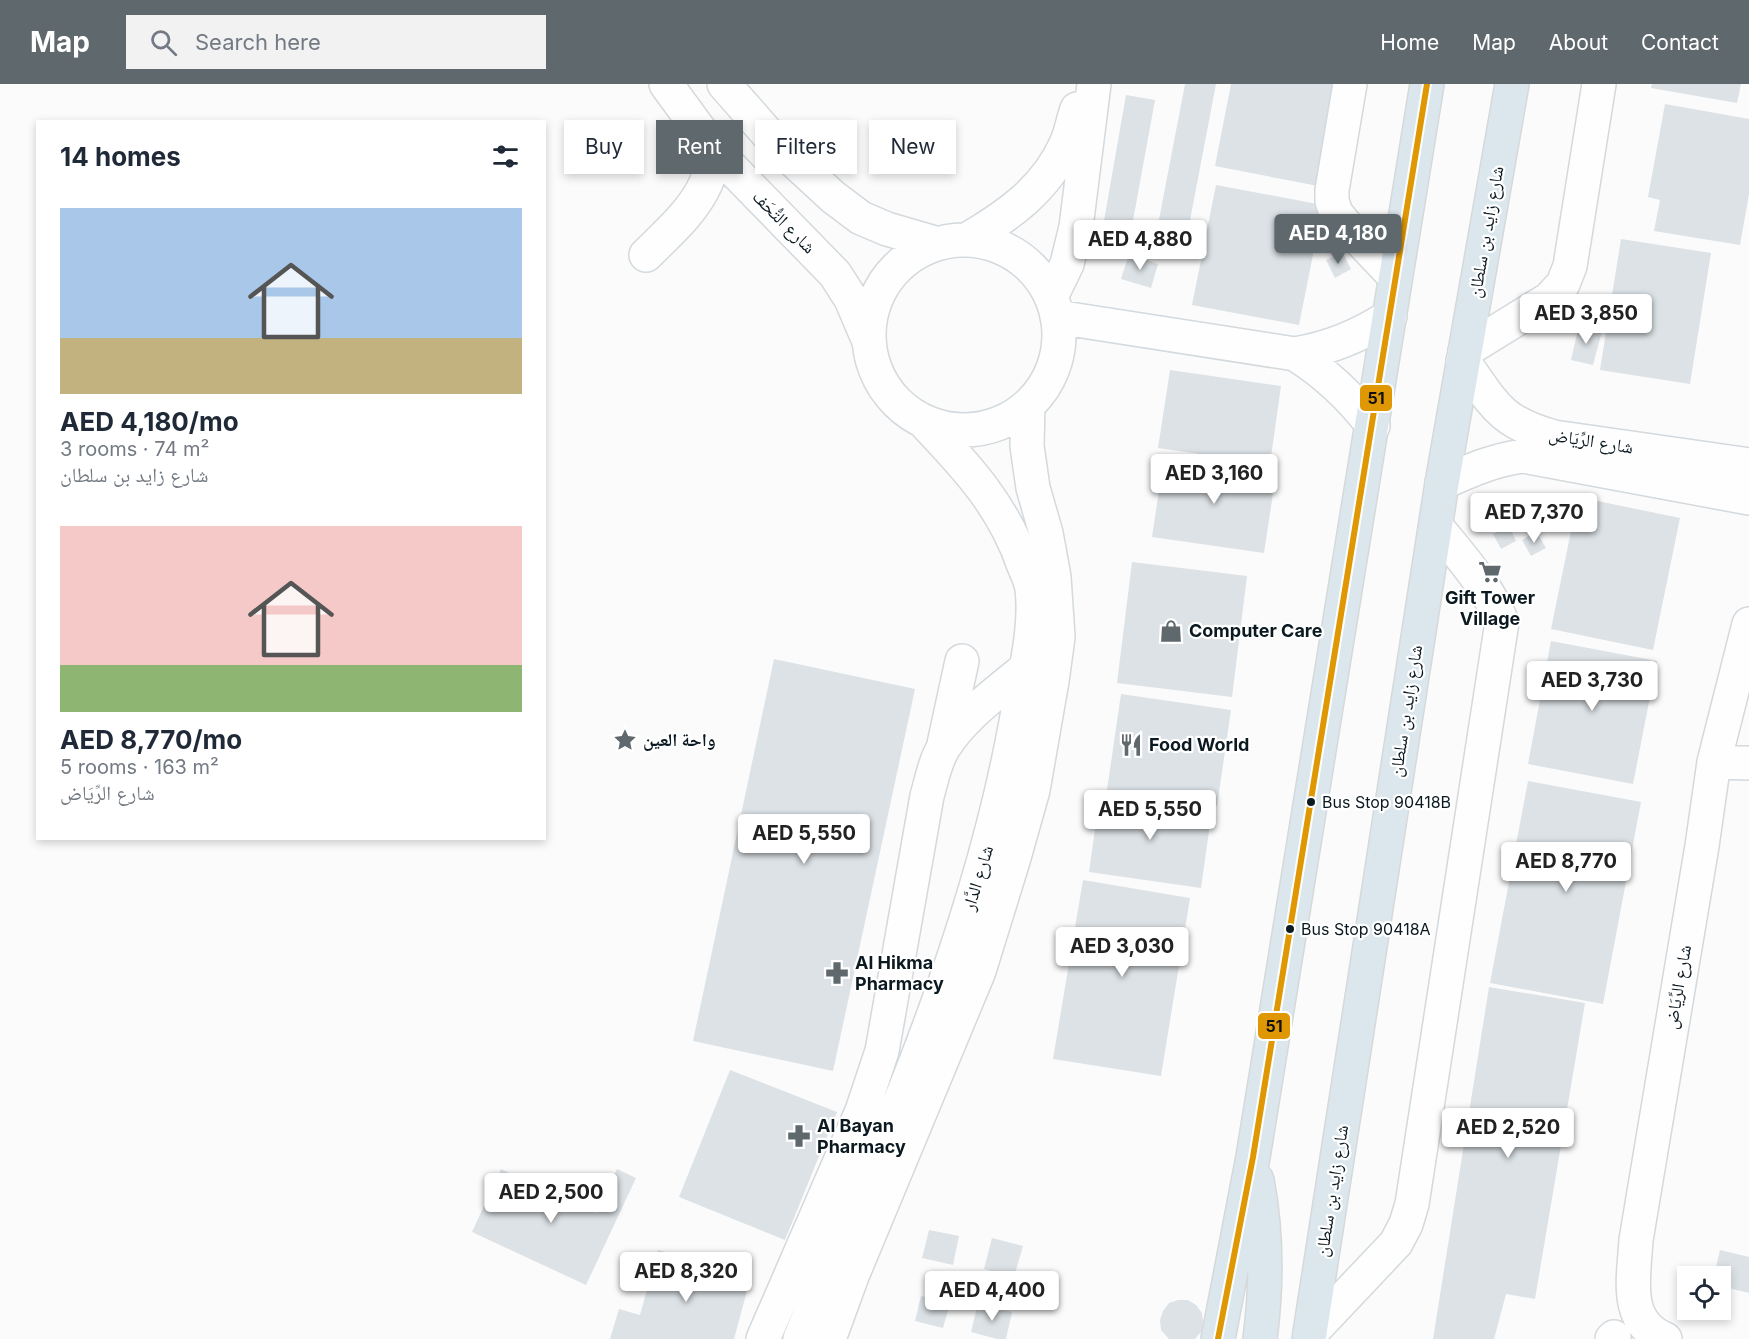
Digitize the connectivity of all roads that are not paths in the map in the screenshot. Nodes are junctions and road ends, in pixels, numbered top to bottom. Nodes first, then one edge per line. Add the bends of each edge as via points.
1 (666, 84) edge
2 (724, 84) edge
3 (1084, 84) edge
4 (1094, 84) edge
5 (1350, 84) edge
6 (1428, 84) edge
7 (1512, 84) edge
8 (1599, 84) edge
9 (692, 120) edge
10 (708, 174) edge
11 (737, 174) edge
12 (968, 239) junction
13 (935, 243) junction
14 (646, 255) dead end
15 (1395, 277) junction
16 (1054, 307) junction
17 (1390, 316) junction
18 (868, 339) junction
19 (1295, 354) junction
20 (1464, 356) junction
21 (1028, 406) junction
22 (926, 424) junction
23 (1373, 426) junction
24 (1749, 465) edge
25 (1442, 483) junction
26 (1749, 498) edge
27 (1436, 526) junction
28 (1749, 624) edge
29 (962, 661) dead end
30 (1026, 668) junction
31 (944, 748) junction
32 (1714, 762) junction
33 (1749, 764) edge
34 (874, 1080) junction
35 (904, 1091) junction
36 (1253, 1157) junction
37 (1309, 1336) edge
38 (763, 1339) edge
39 (800, 1339) edge
40 (829, 1339) edge
41 (1218, 1339) edge
42 (1260, 1339) edge
43 (1665, 1339) edge

1 - 9 street, شارع التُّحَف
2 - 13 street via 781,149 833,197 861,218
3 - 12 street via 1066,144 1048,173 1013,210
4 - 16 street via 1076,227
5 - 15 street via 1332,201 1344,223
6 - 15 highway
7 - 20 highway, شارع زايد بن سلطان
8 - 20 street via 1570,266 1563,284 1549,299
10 - 14 street via 694,204
11 - 18 street, شارع التُّحَف via 835,274
12 - 13 street
12 - 16 street via 1009,250 1026,263 1041,278
13 - 18 street via 908,258 885,280 872,308
15 - 17 highway
16 - 19 street
16 - 21 street via 1059,342 1054,366 1044,387
17 - 19 street via 1345,341
17 - 23 highway
18 - 22 street via 873,366 884,390 903,410
19 - 23 street via 1338,386
20 - 24 street, شارع الرِّيَاض via 1497,408 1512,422 1532,431
20 - 25 highway, شارع زايد بن سلطان
21 - 22 street via 1006,422 980,430 953,431
21 - 40 street, شارع الدَّار via 1027,446 1054,577 1058,638 1033,790 979,971
22 - 30 street, شارع الدَّار via 969,469 995,505 1017,547 1032,588
23 - 36 highway
25 - 26 street, شارع الرِّيَاض via 1483,465 1523,456
25 - 27 highway, شارع زايد بن سلطان
27 - 37 highway, شارع زايد بن سلطان
27 - 37 street via 1480,580 1502,622 1416,1180 1406,1224 1396,1244
28 - 32 street, شارع الرِّيَاض
29 - 31 street
30 - 31 street via 961,724
30 - 35 street, شارع الدَّار via 1005,782 983,865
31 - 34 street via 927,796
32 - 33 street
32 - 43 street, شارع الرِّيَاض via 1636,1240 1633,1300 1651,1332
34 - 35 street
34 - 38 street
35 - 39 street, شارع الدَّار
36 - 41 highway
36 - 42 highway via 1266,1269

